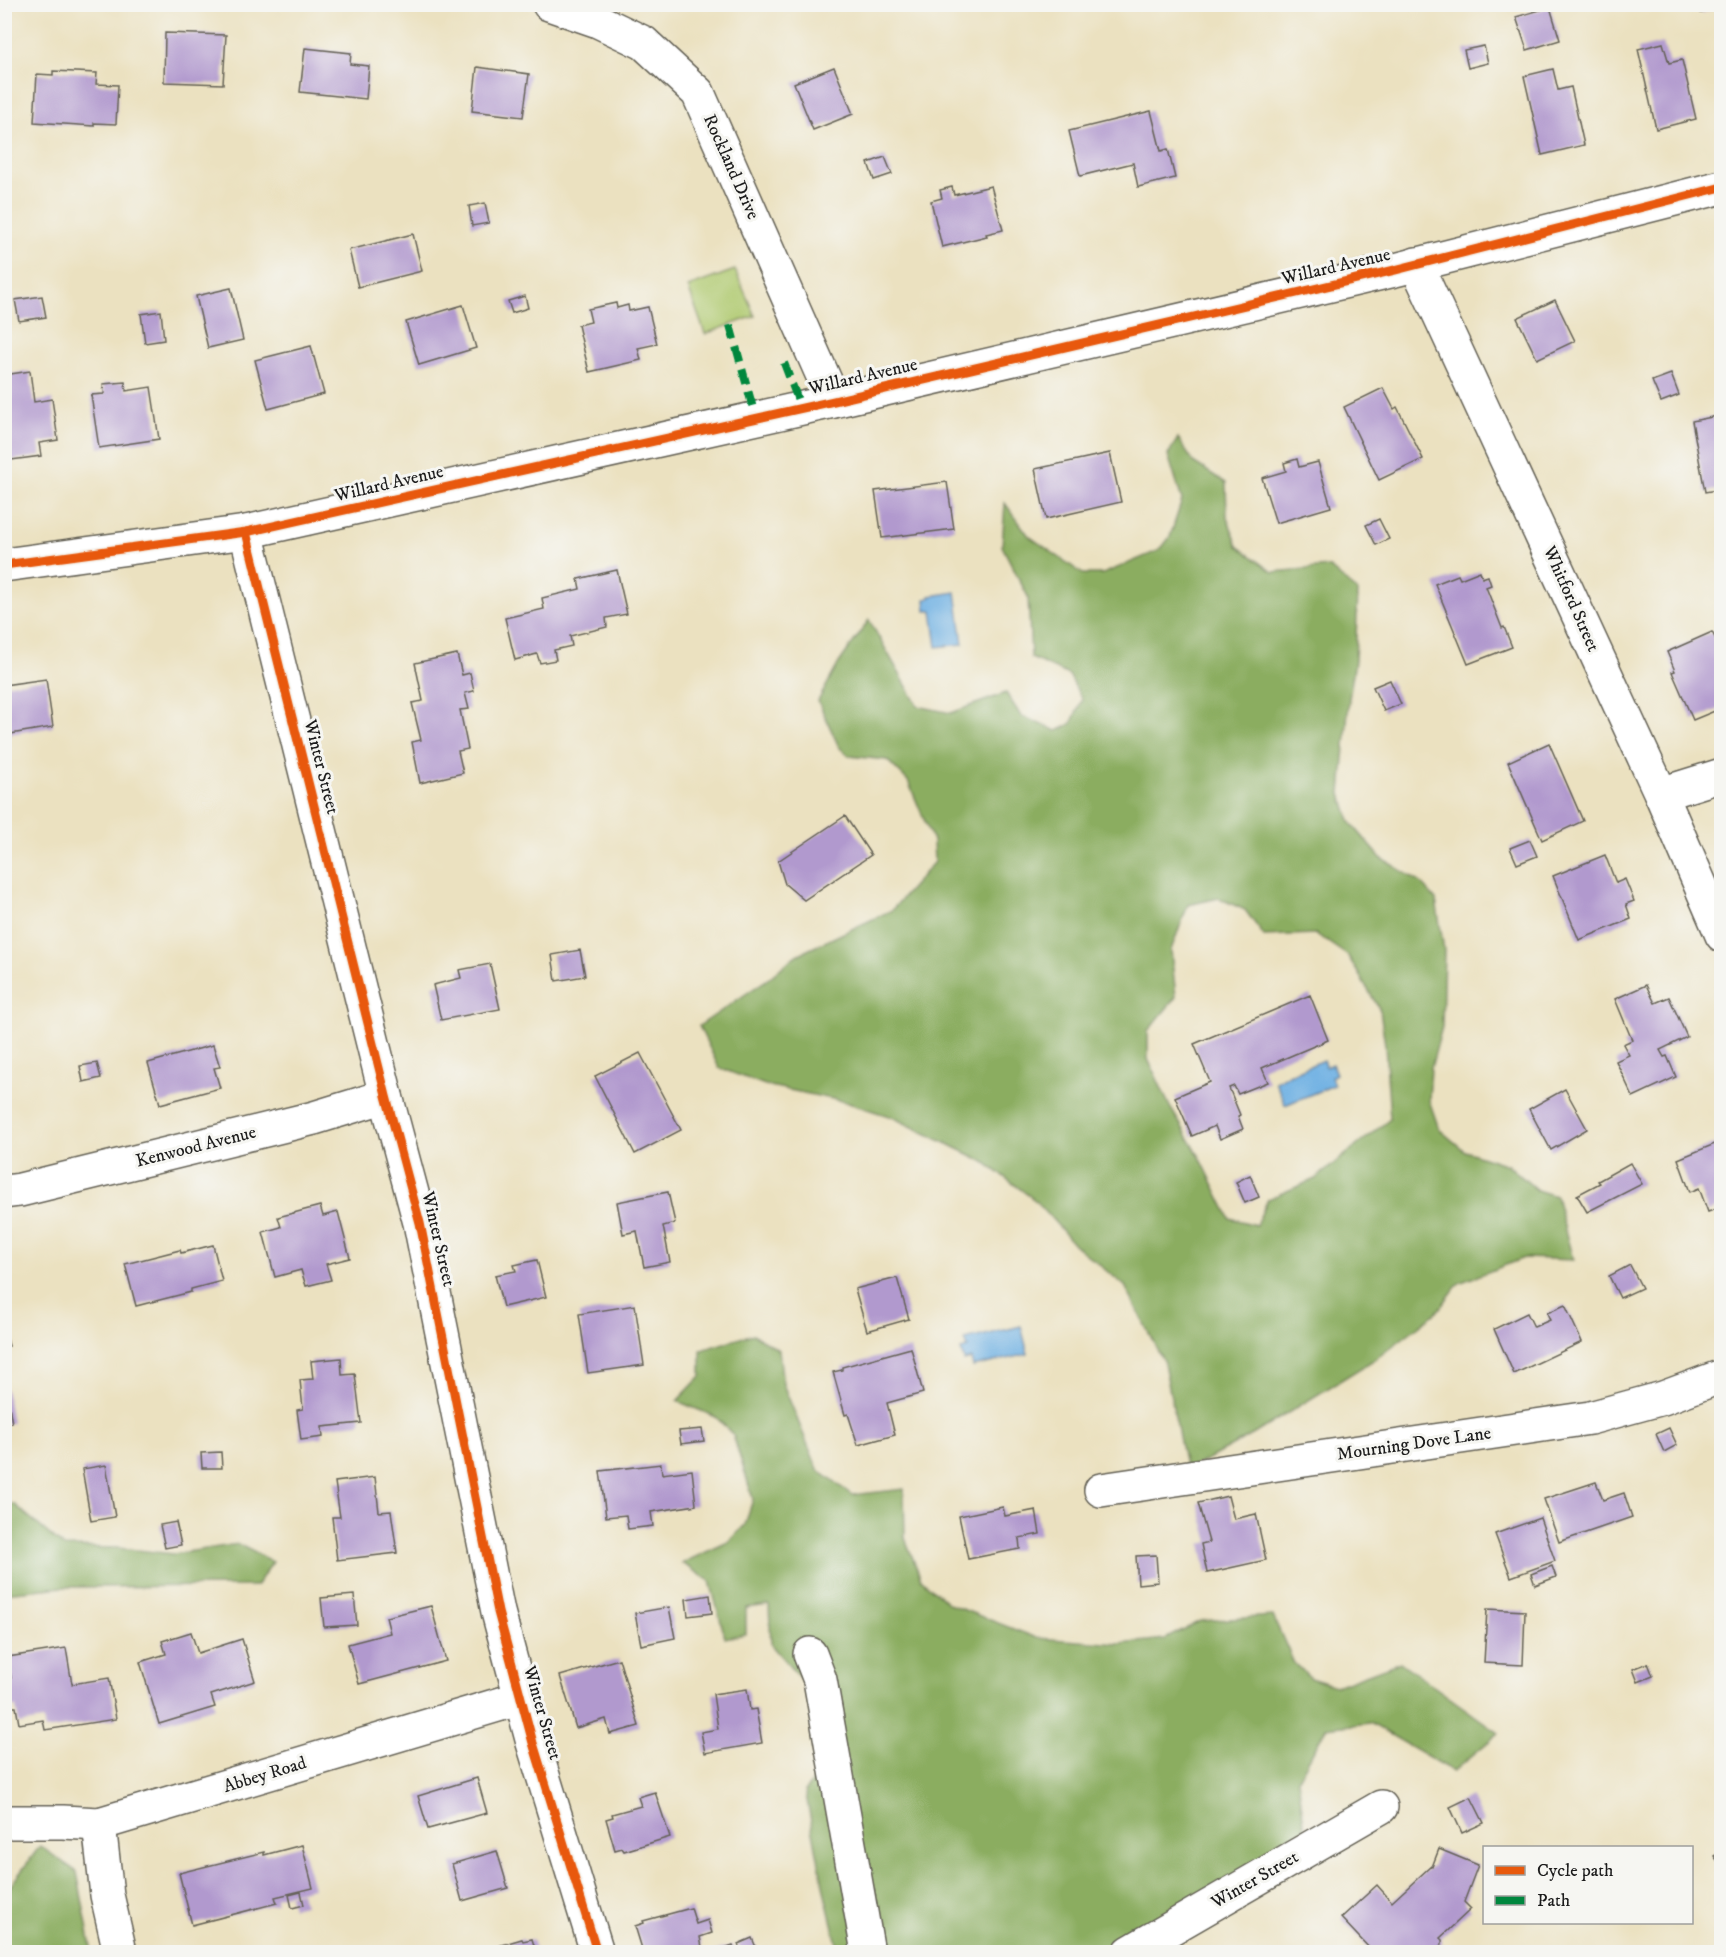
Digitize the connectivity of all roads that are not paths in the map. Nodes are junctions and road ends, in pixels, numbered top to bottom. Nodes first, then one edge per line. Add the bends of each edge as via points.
1 (549, 4) edge
2 (1722, 187) edge
3 (1416, 264) junction
4 (834, 401) junction
5 (246, 532) junction
6 (4, 565) edge
7 (1722, 775) edge
8 (1661, 794) junction
9 (1722, 935) edge
10 (386, 1096) junction
11 (4, 1192) edge
12 (1722, 1376) edge
13 (1101, 1490) dead end
14 (810, 1654) dead end
15 (521, 1698) junction
16 (1381, 1807) dead end
17 (4, 1822) edge
18 (99, 1824) junction
19 (120, 1953) edge
20 (597, 1953) edge
21 (868, 1953) edge
22 (1130, 1953) edge

1 - 4 street, Rockland Drive via 644,43 698,93
2 - 3 street, Willard Avenue
3 - 4 street, Willard Avenue
3 - 8 street, Whitford Street
4 - 5 street, Willard Avenue
5 - 6 street, Willard Avenue
5 - 10 street, Winter Street
7 - 8 street
8 - 9 street, Whitford Street
10 - 11 street, Kenwood Avenue via 315,1118
10 - 15 street, Winter Street via 420,1223 498,1612
12 - 13 street, Mourning Dove Lane via 1663,1398 1590,1418
14 - 21 street via 820,1680
15 - 18 street, Abbey Road
15 - 20 street, Winter Street
16 - 22 street, Winter Street
17 - 18 street, Abbey Road
18 - 19 street

